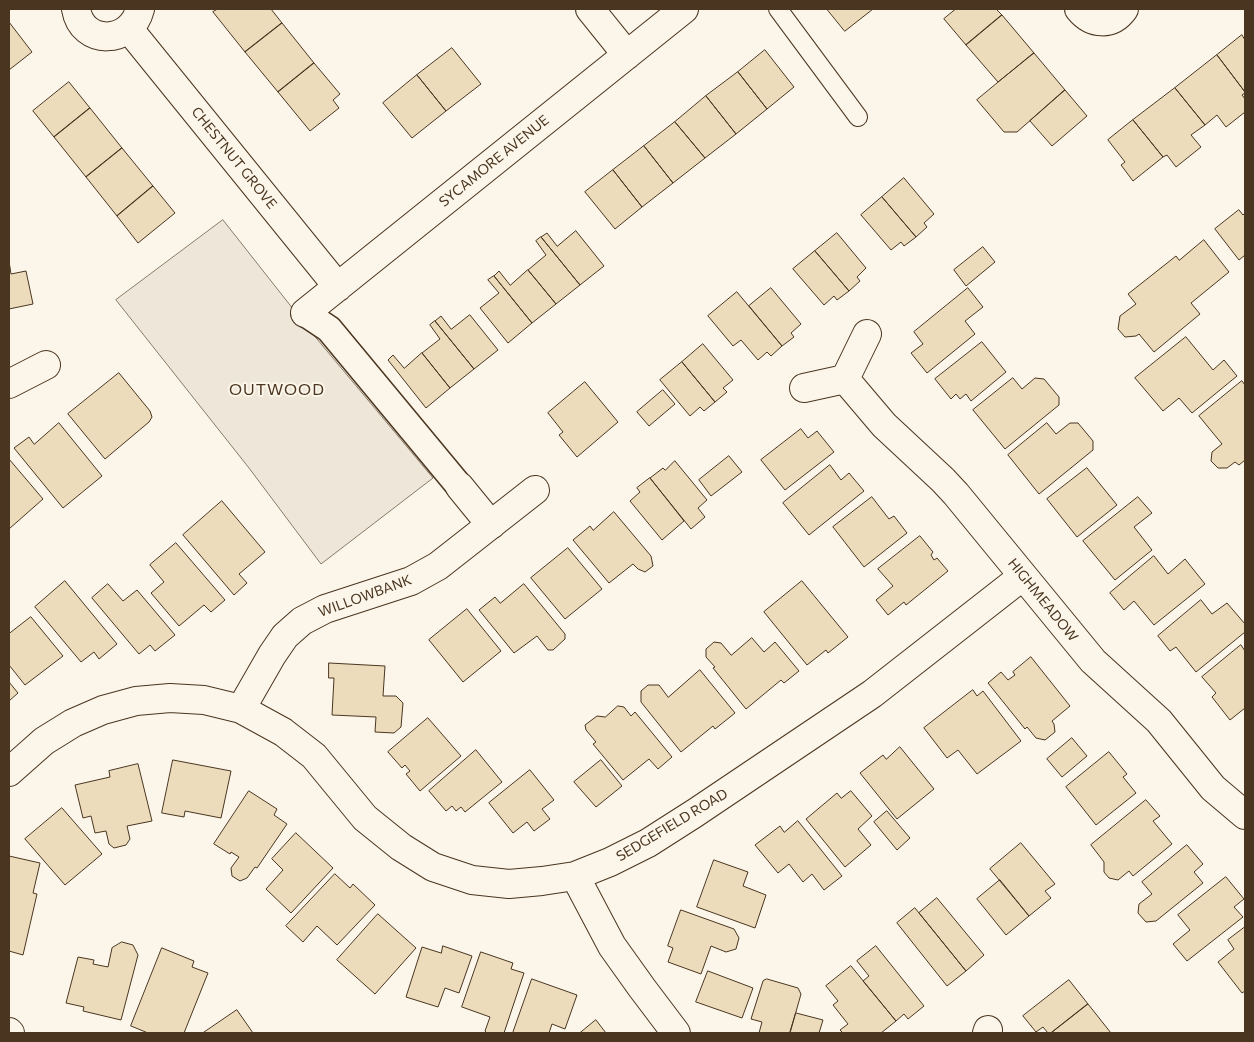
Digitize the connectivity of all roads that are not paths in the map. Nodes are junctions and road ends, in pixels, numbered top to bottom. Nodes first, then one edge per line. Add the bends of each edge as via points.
1 (76, 9) edge
2 (590, 9) edge
3 (684, 9) edge
4 (778, 9) edge
5 (1079, 9) edge
6 (1124, 9) edge
7 (135, 19) edge
8 (627, 55) junction
9 (858, 117) dead end
10 (338, 287) junction
11 (305, 313) joint
12 (867, 334) dead end
13 (46, 365) dead end
14 (845, 379) junction
15 (9, 384) edge
16 (804, 388) dead end
17 (460, 487) joint
18 (535, 490) dead end
19 (491, 525) junction
20 (1023, 576) junction
21 (242, 709) junction
22 (9, 772) edge
23 (1245, 815) edge
24 (575, 876) junction
25 (676, 1033) edge

1 - 7 street, CHESTNUT GROVE via 82,24 99,35 120,34
2 - 8 street
3 - 8 street, SYCAMORE AVENUE
4 - 9 lane
5 - 6 street via 1092,20 1101,22 1117,17
7 - 10 street, CHESTNUT GROVE
8 - 10 street, SYCAMORE AVENUE
10 - 11 street, SYCAMORE AVENUE
11 - 17 street via 329,330
12 - 14 street
13 - 15 street
14 - 16 street
14 - 20 street, HIGHMEADOW via 884,426 956,494
17 - 19 street
18 - 19 street, WILLOWBANK
19 - 21 street, WILLOWBANK via 438,566 411,581 302,621 285,636 272,655
20 - 23 street, HIGHMEADOW via 1093,661 1159,721 1214,788
20 - 24 street, SEDGEFIELD ROAD via 872,694 703,808 648,843
21 - 22 street, SEDGEFIELD ROAD via 204,700 170,698 103,710 44,741
21 - 24 street, SEDGEFIELD ROAD via 284,732 314,756 364,818 400,847 433,867 472,880 509,884
24 - 25 street via 612,946

